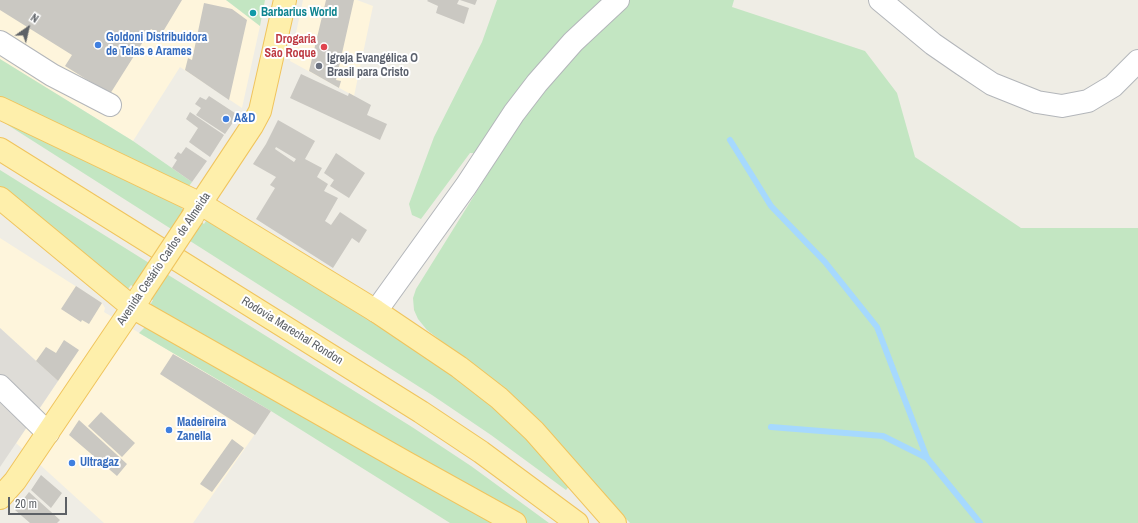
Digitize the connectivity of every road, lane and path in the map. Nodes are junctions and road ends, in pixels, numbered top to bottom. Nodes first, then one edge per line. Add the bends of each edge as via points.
1 (284, 0) edge
2 (618, 0) edge
3 (880, 0) edge
4 (0, 42) edge
5 (1138, 61) edge
6 (110, 105) dead end
7 (0, 108) edge
8 (0, 149) edge
9 (0, 198) edge
10 (197, 210) junction
11 (137, 300) junction
12 (376, 311) junction
13 (0, 386) edge
14 (48, 433) junction
15 (0, 498) edge
16 (516, 523) edge
17 (578, 523) edge
18 (615, 523) edge

1 - 10 main road, Avenida Cesário Carlos de Almeida via 260,111
2 - 12 street via 574,42 514,112 466,186
3 - 5 street via 933,44 992,84 1037,102 1062,106 1088,101 1113,86
4 - 6 street via 52,75
7 - 10 main road
8 - 17 main road, Rodovia Marechal Rondon via 421,412
9 - 11 main road
10 - 11 main road, Avenida Cesário Carlos de Almeida, bridge
10 - 12 main road
11 - 14 main road, Avenida Cesário Carlos de Almeida
11 - 16 main road via 404,462
12 - 18 main road via 500,398 534,431
13 - 14 street
14 - 15 main road, Avenida Cesário Carlos de Almeida

